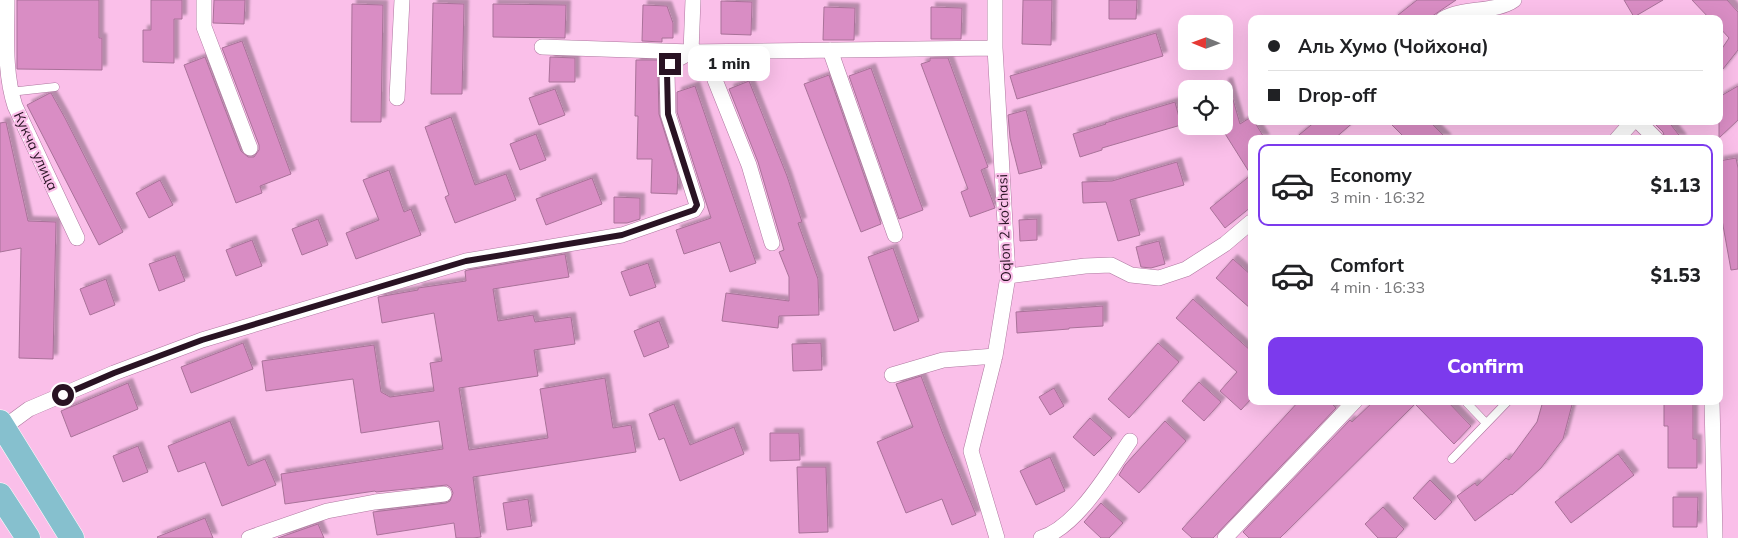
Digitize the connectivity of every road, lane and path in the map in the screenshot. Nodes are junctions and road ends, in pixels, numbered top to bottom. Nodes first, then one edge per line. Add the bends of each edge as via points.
1 (7, 0) edge
2 (204, 0) edge
3 (402, 0) edge
4 (693, 0) edge
5 (996, 0) edge
6 (1514, 0) edge
7 (1456, 15) edge
8 (542, 47) dead end
9 (995, 48) junction
10 (830, 50) junction
11 (691, 52) junction
12 (715, 52) junction
13 (55, 88) dead end
14 (10, 92) junction
15 (397, 98) dead end
16 (1629, 125) edge
17 (1642, 125) edge
18 (1621, 135) edge
19 (1652, 135) edge
20 (250, 148) dead end
21 (1248, 225) edge
22 (895, 235) dead end
23 (77, 238) dead end
24 (772, 242) dead end
25 (1008, 276) junction
26 (995, 356) junction
27 (892, 375) dead end
28 (1351, 405) edge
29 (1468, 405) edge
30 (1504, 405) edge
31 (1712, 405) edge
32 (1486, 423) junction
33 (2, 425) edge
34 (1130, 441) dead end
35 (1452, 459) dead end
36 (444, 494) dead end
37 (0, 495) edge
38 (28, 538) edge
39 (72, 538) edge
40 (249, 538) edge
41 (997, 538) edge
42 (1041, 538) edge
43 (1225, 538) edge
44 (1716, 538) edge

1 - 14 street, Кукча улица via 6,62
2 - 20 street via 204,27
3 - 15 street
4 - 11 street
5 - 9 street, Oqlon 2-ko‘chasi
6 - 7 street via 1507,5
8 - 11 street
9 - 10 street
9 - 25 street, Oqlon 2-ko‘chasi
10 - 12 street
10 - 22 street
11 - 12 street
11 - 33 street via 667,68 668,114 697,208 622,235 466,261 202,340 29,409
12 - 24 street via 714,80 749,165
13 - 14 lane
14 - 23 street, Кукча улица
16 - 18 street
17 - 19 street
21 - 25 street via 1186,269 1159,278 1131,275 1111,265
25 - 26 street, Oqlon 2-ko‘chasi
26 - 27 street via 943,360
26 - 41 street, Oqlon 2-ko‘chasi via 971,451
28 - 43 street
29 - 32 lane
30 - 32 lane
31 - 44 street
32 - 35 lane
33 - 39 main road
34 - 42 street via 1084,507 1050,536
36 - 40 street via 327,511
37 - 38 main road

